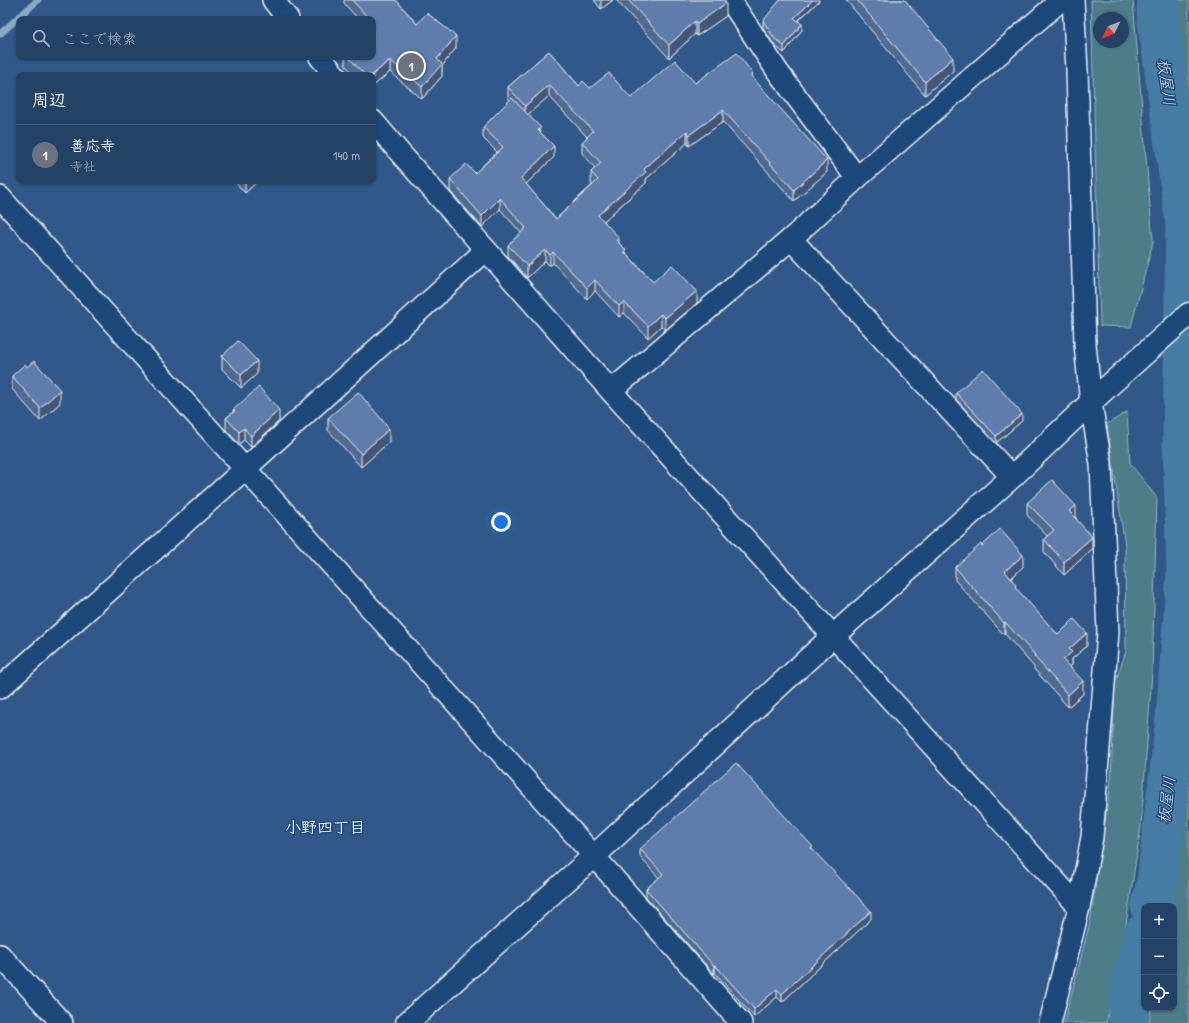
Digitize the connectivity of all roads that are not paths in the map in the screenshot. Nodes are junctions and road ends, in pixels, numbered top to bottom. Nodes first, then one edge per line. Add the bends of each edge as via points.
1 (730, 0) edge
2 (1060, 0) edge
3 (1073, 0) edge
4 (322, 60) edge
5 (332, 72) edge
6 (376, 124) edge
7 (857, 178) junction
8 (0, 197) edge
9 (791, 239) junction
10 (486, 250) junction
11 (1189, 314) edge
12 (611, 391) junction
13 (1097, 397) junction
14 (246, 468) junction
15 (1012, 477) junction
16 (833, 636) junction
17 (0, 688) edge
18 (594, 856) junction
19 (1079, 907) junction
20 (0, 955) edge
21 (62, 1023) edge
22 (407, 1023) edge
23 (741, 1023) edge
24 (1050, 1023) edge

1 - 7 street via 778,72
2 - 7 street
3 - 13 street via 1085,344
4 - 5 street
6 - 10 street
7 - 9 street
8 - 14 street
9 - 12 street
9 - 15 street
10 - 12 street
10 - 14 street
11 - 13 street
12 - 16 street
13 - 15 street
13 - 19 street via 1108,632 1092,837
14 - 17 street
14 - 18 street
15 - 16 street
16 - 18 street
16 - 19 street
18 - 22 street
18 - 23 street
19 - 24 street
20 - 21 street

